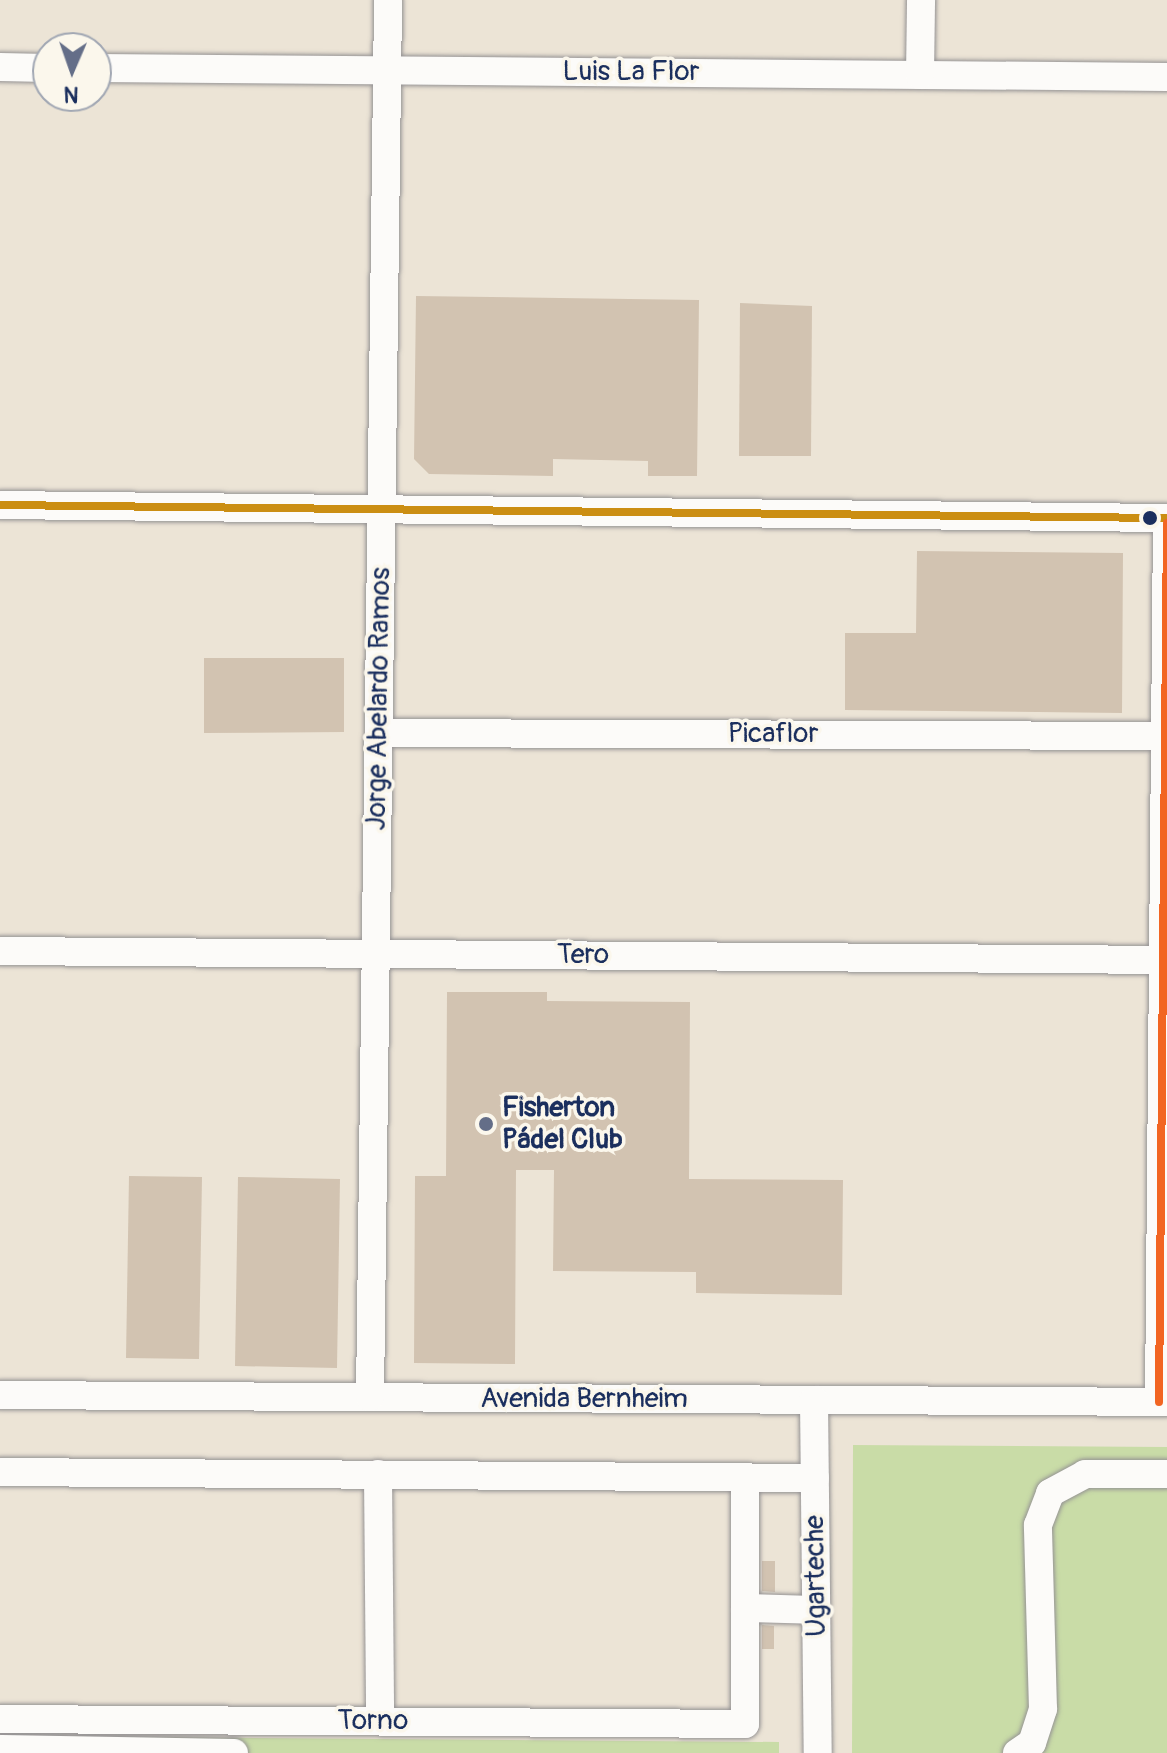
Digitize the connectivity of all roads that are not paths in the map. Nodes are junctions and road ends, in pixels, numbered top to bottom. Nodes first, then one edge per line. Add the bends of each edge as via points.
1 (388, 0) edge
2 (921, 0) edge
3 (0, 67) edge
4 (32, 68) edge
5 (112, 68) edge
6 (387, 71) junction
7 (920, 75) junction
8 (1167, 77) edge
9 (0, 505) edge
10 (382, 509) junction
11 (1167, 521) edge
12 (379, 733) junction
13 (1166, 736) edge
14 (0, 951) edge
15 (376, 954) junction
16 (1165, 960) edge
17 (1164, 1181) edge
18 (0, 1395) edge
19 (370, 1397) junction
20 (814, 1400) junction
21 (1163, 1402) edge
22 (0, 1472) edge
23 (378, 1474) junction
24 (1167, 1474) edge
25 (745, 1477) junction
26 (815, 1478) junction
27 (745, 1608) junction
28 (816, 1610) junction
29 (0, 1719) edge
30 (380, 1721) junction
31 (0, 1749) edge
32 (234, 1753) edge
33 (818, 1753) edge
34 (1017, 1753) edge

1 - 6 street, Jorge Abelardo Ramos
2 - 7 street
3 - 4 street
5 - 6 street, Luis La Flor
6 - 7 street, Luis La Flor
6 - 10 street, Jorge Abelardo Ramos
7 - 8 street, Luis La Flor
9 - 10 street
10 - 11 street
10 - 12 street, Jorge Abelardo Ramos
11 - 13 street
12 - 13 street, Picaflor
12 - 15 street, Jorge Abelardo Ramos
13 - 16 street
14 - 15 street, Tero
15 - 16 street, Tero
15 - 19 street, Jorge Abelardo Ramos
16 - 17 street
17 - 21 street
18 - 19 street, Avenida Bernheim
19 - 20 street, Avenida Bernheim
20 - 21 street, Avenida Bernheim
20 - 26 street, Ugarteche
22 - 23 street
23 - 25 street
23 - 30 street
24 - 34 street via 1085,1474 1050,1493 1038,1525 1043,1709 1032,1743
25 - 26 street
25 - 27 street
26 - 28 street, Ugarteche
27 - 28 street
27 - 30 street, Torno via 745,1724
28 - 33 street, Ugarteche
29 - 30 street, Torno
31 - 32 street

